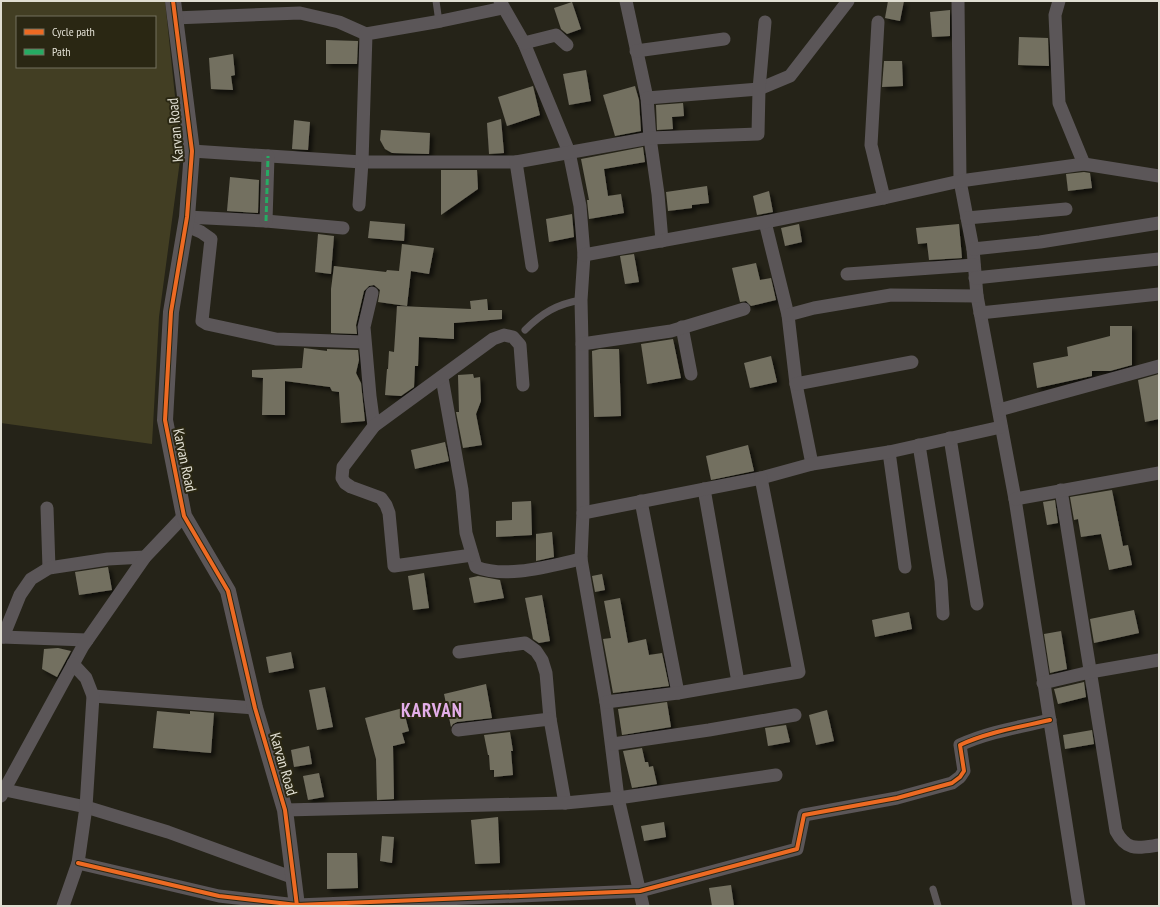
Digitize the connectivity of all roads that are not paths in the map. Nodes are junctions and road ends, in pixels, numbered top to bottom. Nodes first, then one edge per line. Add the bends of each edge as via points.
1 (173, 1) edge
2 (436, 1) edge
3 (626, 1) edge
4 (848, 1) edge
5 (958, 1) edge
6 (1059, 1) edge
7 (501, 4) edge
8 (174, 18) junction
9 (439, 22) junction
10 (765, 22) dead end
11 (878, 22) dead end
12 (366, 34) junction
13 (724, 39) dead end
14 (524, 43) junction
15 (567, 44) dead end
16 (636, 51) junction
17 (759, 89) junction
18 (647, 98) junction
19 (650, 138) junction
20 (192, 151) junction
21 (569, 152) junction
22 (268, 156) junction
23 (362, 162) junction
24 (516, 162) junction
25 (1084, 164) junction
26 (1159, 176) edge
27 (960, 181) junction
28 (884, 198) junction
29 (359, 205) dead end
30 (1066, 209) dead end
31 (967, 218) junction
32 (186, 221) junction
33 (266, 221) junction
34 (765, 222) junction
35 (1159, 223) edge
36 (343, 228) dead end
37 (662, 242) junction
38 (973, 249) junction
39 (584, 255) junction
40 (1159, 259) edge
41 (532, 266) dead end
42 (974, 271) junction
43 (847, 274) dead end
44 (372, 293) dead end
45 (1159, 294) edge
46 (976, 296) junction
47 (581, 300) junction
48 (744, 309) dead end
49 (980, 313) junction
50 (788, 315) junction
51 (682, 327) junction
52 (525, 330) dead end
53 (364, 342) junction
54 (582, 344) junction
55 (912, 362) dead end
56 (1159, 366) edge
57 (691, 374) dead end
58 (442, 378) junction
59 (796, 384) junction
60 (523, 385) dead end
61 (999, 410) junction
62 (374, 426) junction
63 (1001, 427) junction
64 (950, 438) junction
65 (919, 445) junction
66 (889, 452) junction
67 (812, 464) junction
68 (1159, 473) edge
69 (761, 478) junction
70 (704, 489) junction
71 (1061, 490) junction
72 (1015, 499) junction
73 (641, 501) junction
74 (47, 508) dead end
75 (583, 513) junction
76 (184, 516) junction
77 (472, 555) junction
78 (145, 557) junction
79 (581, 559) junction
80 (905, 567) dead end
81 (49, 568) junction
82 (977, 604) dead end
83 (943, 614) dead end
84 (2, 637) edge
85 (88, 640) junction
86 (459, 652) dead end
87 (1159, 660) edge
88 (73, 664) junction
89 (1090, 672) junction
90 (738, 682) junction
91 (1043, 683) junction
92 (678, 693) junction
93 (93, 696) junction
94 (606, 702) junction
95 (255, 708) junction
96 (795, 715) dead end
97 (550, 719) junction
98 (1050, 720) junction
99 (458, 730) dead end
100 (613, 744) junction
101 (776, 775) dead end
102 (3, 793) edge
103 (618, 798) junction
104 (565, 802) junction
105 (86, 807) junction
106 (285, 810) junction
107 (1159, 845) edge
108 (78, 863) junction
109 (294, 878) junction
110 (933, 889) dead end
111 (640, 891) junction
112 (219, 901) edge
113 (297, 905) edge
114 (63, 906) edge
115 (643, 906) edge
116 (938, 906) edge
117 (1079, 906) edge

1 - 8 street, Karvan Road
2 - 9 lane
3 - 16 street
4 - 17 street via 790,76
5 - 27 street
6 - 25 street via 1055,15 1059,103
7 - 9 street
7 - 14 street
8 - 12 street via 300,13 339,22
8 - 20 street, Karvan Road
9 - 12 street
10 - 17 street
11 - 28 street via 871,145
12 - 23 street
13 - 16 street
14 - 15 street via 556,35
14 - 21 street
16 - 18 street
17 - 18 street
17 - 19 street via 758,134
18 - 19 street
19 - 21 street
19 - 37 street
20 - 22 street
20 - 32 street, Karvan Road
21 - 24 street
21 - 39 street via 580,206
22 - 23 street
22 - 33 street
23 - 24 street
23 - 29 street
24 - 41 street
25 - 26 street
25 - 27 street
27 - 28 street
27 - 31 street
28 - 34 street
30 - 31 street
31 - 38 street
32 - 33 street
32 - 53 street via 211,239 202,322 276,338
32 - 76 street, Karvan Road via 171,312 165,420
33 - 36 street
34 - 37 street
34 - 50 street
35 - 38 street via 1040,242
37 - 39 street
38 - 42 street
39 - 47 street
40 - 42 street
42 - 43 street
42 - 46 street
44 - 53 street via 364,327
45 - 49 street
46 - 49 street
46 - 50 street via 891,295
47 - 52 lane via 557,307 537,318
47 - 54 street
48 - 51 street
49 - 61 street
50 - 59 street
51 - 54 street via 671,331
51 - 57 street
53 - 62 street
54 - 75 street
55 - 59 street
56 - 61 street
58 - 60 street via 492,339 504,335 513,337 520,345
58 - 62 street
58 - 77 street via 462,490 466,533
59 - 67 street
61 - 63 street
62 - 77 street via 343,467 342,478 351,487 381,498 386,505 394,566
63 - 64 street
63 - 72 street
64 - 65 street
64 - 82 street
65 - 66 street
65 - 83 street via 941,581
66 - 67 street
66 - 80 street
67 - 69 street
68 - 71 street
69 - 70 street
69 - 90 street via 798,672
70 - 73 street
70 - 90 street
71 - 72 street
71 - 89 street
72 - 91 street
73 - 75 street
73 - 92 street
74 - 81 street
75 - 79 street
76 - 78 street
76 - 95 street, Karvan Road via 228,590
77 - 79 street via 476,567 486,571 517,571
78 - 81 street via 108,559
78 - 85 street
79 - 94 street
81 - 84 street via 31,579 20,595
84 - 85 street
85 - 88 street
86 - 97 street via 525,643 536,651 546,672
87 - 89 street
88 - 93 street via 86,678
88 - 102 street
89 - 91 street
89 - 107 street via 1116,831 1121,841 1129,846 1138,848
90 - 92 street
91 - 98 street
92 - 94 street
93 - 95 street
93 - 105 street
94 - 100 street
95 - 106 street, Karvan Road
96 - 100 street
97 - 99 street
97 - 104 street
98 - 111 street via 1002,731 960,745 964,771 952,783 897,798 804,815 798,849
98 - 117 street
100 - 103 street
101 - 103 street
102 - 105 street
103 - 104 street
103 - 111 street
104 - 106 street
105 - 108 street
105 - 109 street via 168,832
106 - 109 street, Karvan Road
108 - 112 street
108 - 114 street
109 - 113 street, Karvan Road
110 - 116 lane
111 - 113 street
111 - 115 street
112 - 113 street

